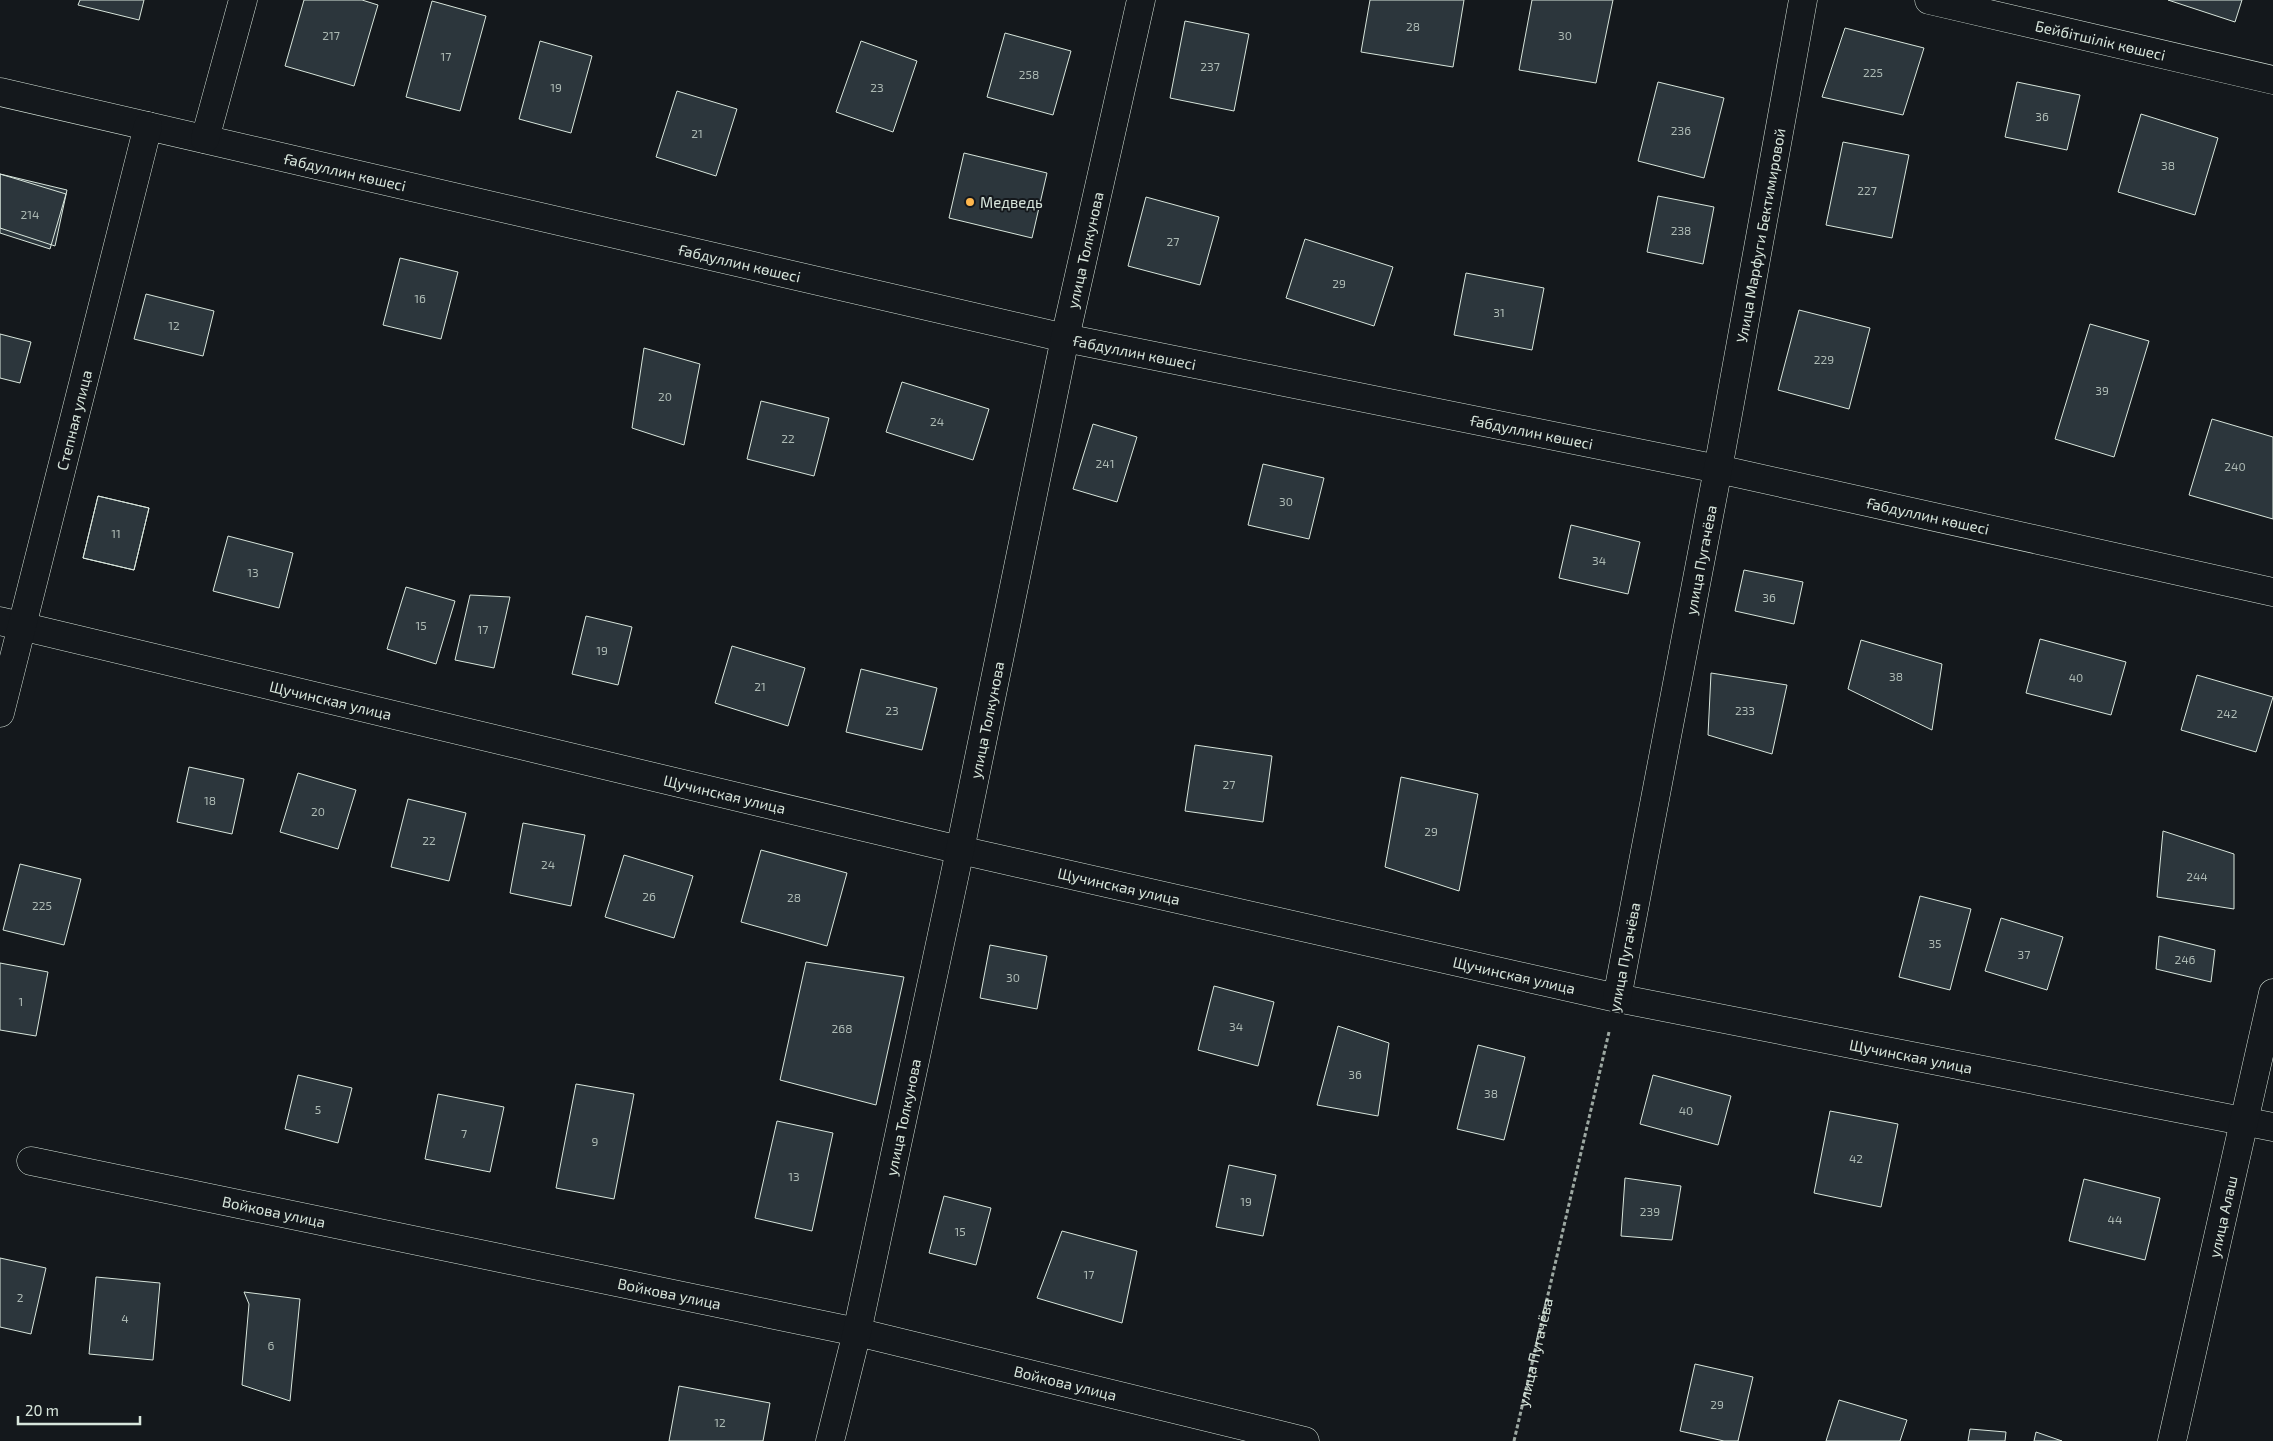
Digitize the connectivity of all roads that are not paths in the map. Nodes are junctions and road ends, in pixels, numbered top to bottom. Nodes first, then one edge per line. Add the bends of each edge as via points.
1 (243, 0) edge
2 (1141, 0) edge
3 (1803, 0) edge
4 (1930, 0) edge
5 (2273, 80) edge
6 (0, 92) edge
7 (148, 126) junction
8 (205, 139) junction
9 (1065, 338) junction
10 (1718, 470) junction
11 (2273, 592) edge
12 (11, 624) edge
13 (0, 713) edge
14 (960, 850) junction
15 (2273, 993) edge
16 (1617, 998) junction
17 (2244, 1121) junction
18 (2273, 1127) edge
19 (31, 1161) dead end
20 (857, 1332) junction
21 (830, 1441) edge
22 (1306, 1441) edge
23 (2172, 1441) edge

1 - 8 street
2 - 9 street, улица Толкунова
3 - 10 street, Улица Марфуги Бектимировой
4 - 5 street, Бейбітшілік көшесі
6 - 7 street, Ғабдуллин көшесі
7 - 8 street, Ғабдуллин көшесі
7 - 12 street, Степная улица
8 - 9 street, Ғабдуллин көшесі
9 - 10 street, Ғабдуллин көшесі
9 - 14 street, улица Толкунова
10 - 11 street, Ғабдуллин көшесі
10 - 16 street, улица Пугачёва
12 - 13 street, Степная улица
12 - 14 street, Щучинская улица
14 - 16 street, Щучинская улица
14 - 20 street, улица Толкунова
15 - 17 street, улица Алаш
16 - 17 street, Щучинская улица
17 - 18 street, Щучинская улица
17 - 23 street, улица Алаш
19 - 20 street, Войкова улица
20 - 21 street, улица Толкунова
20 - 22 street, Войкова улица

